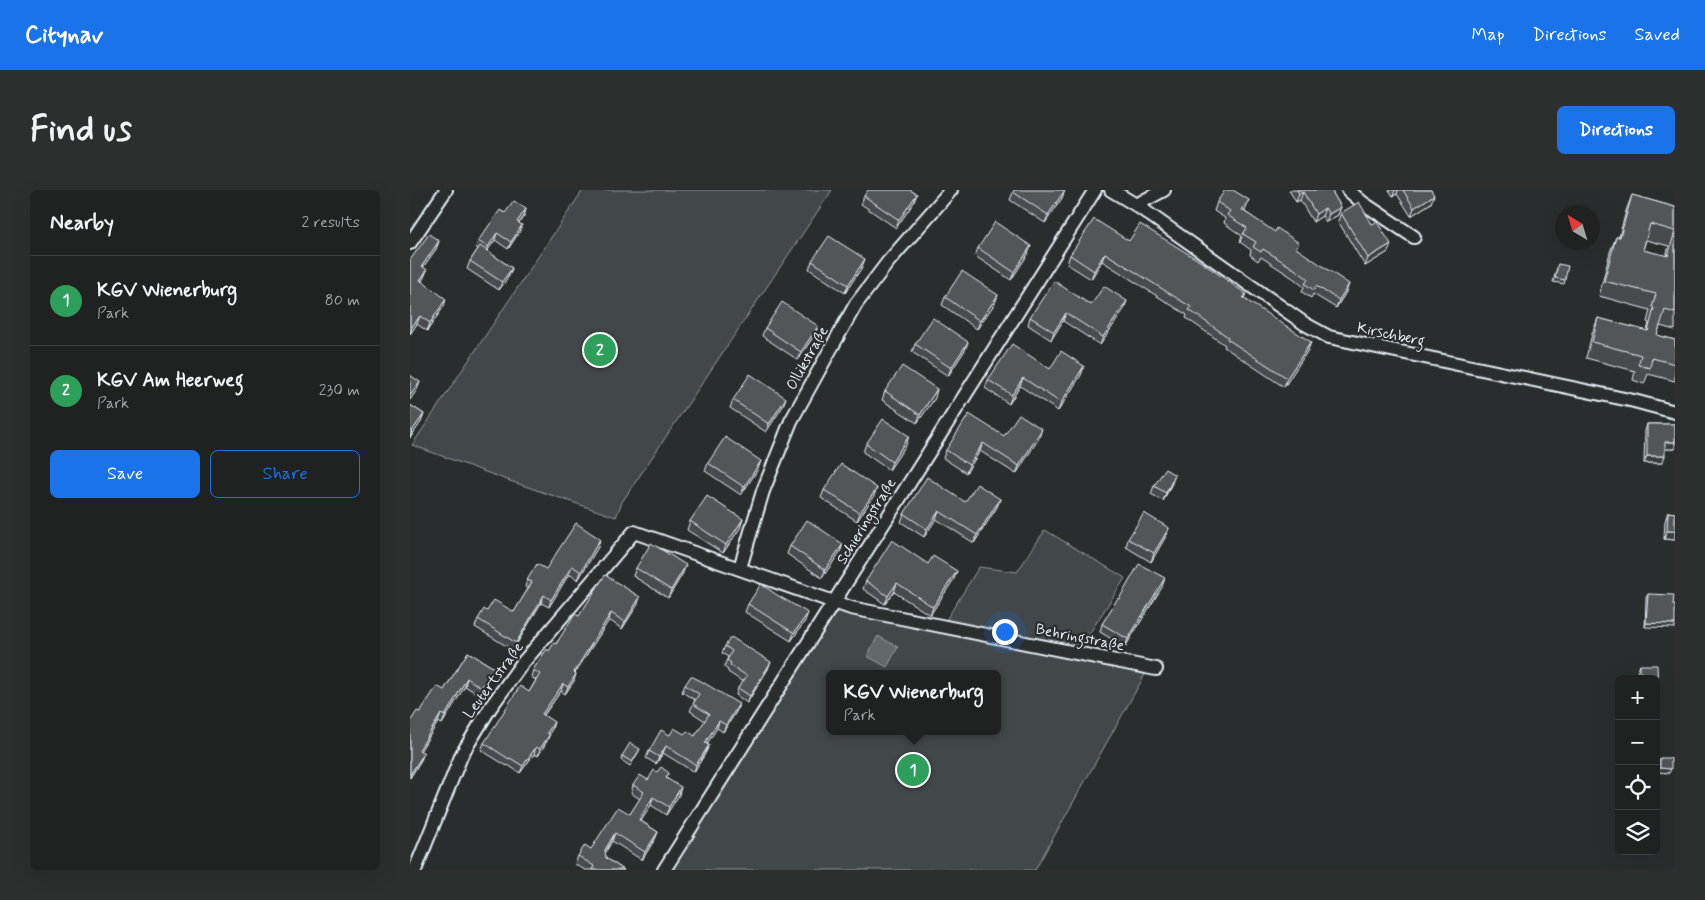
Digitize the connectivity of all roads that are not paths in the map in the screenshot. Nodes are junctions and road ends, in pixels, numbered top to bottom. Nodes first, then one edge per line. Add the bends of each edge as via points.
1 (446, 190) edge
2 (951, 190) edge
3 (1095, 190) edge
4 (1111, 190) edge
5 (1164, 190) edge
6 (1348, 190) edge
7 (1136, 205) junction
8 (1414, 237) dead end
9 (410, 244) edge
10 (1675, 412) edge
11 (740, 568) junction
12 (834, 602) junction
13 (1156, 669) dead end
14 (414, 870) edge
15 (664, 870) edge

1 - 9 street
2 - 11 street, Ollikstraße via 856,304 828,352 788,429 763,491
3 - 12 street, Schieringstraße
4 - 7 street, Kirschberg
5 - 7 street
6 - 8 street
7 - 10 street, Kirschberg via 1305,324 1329,337
11 - 12 street
11 - 14 street, Leutertstraße via 634,532 521,665 490,708 462,754
12 - 13 street, Behringstraße
12 - 15 street, Schieringstraße

